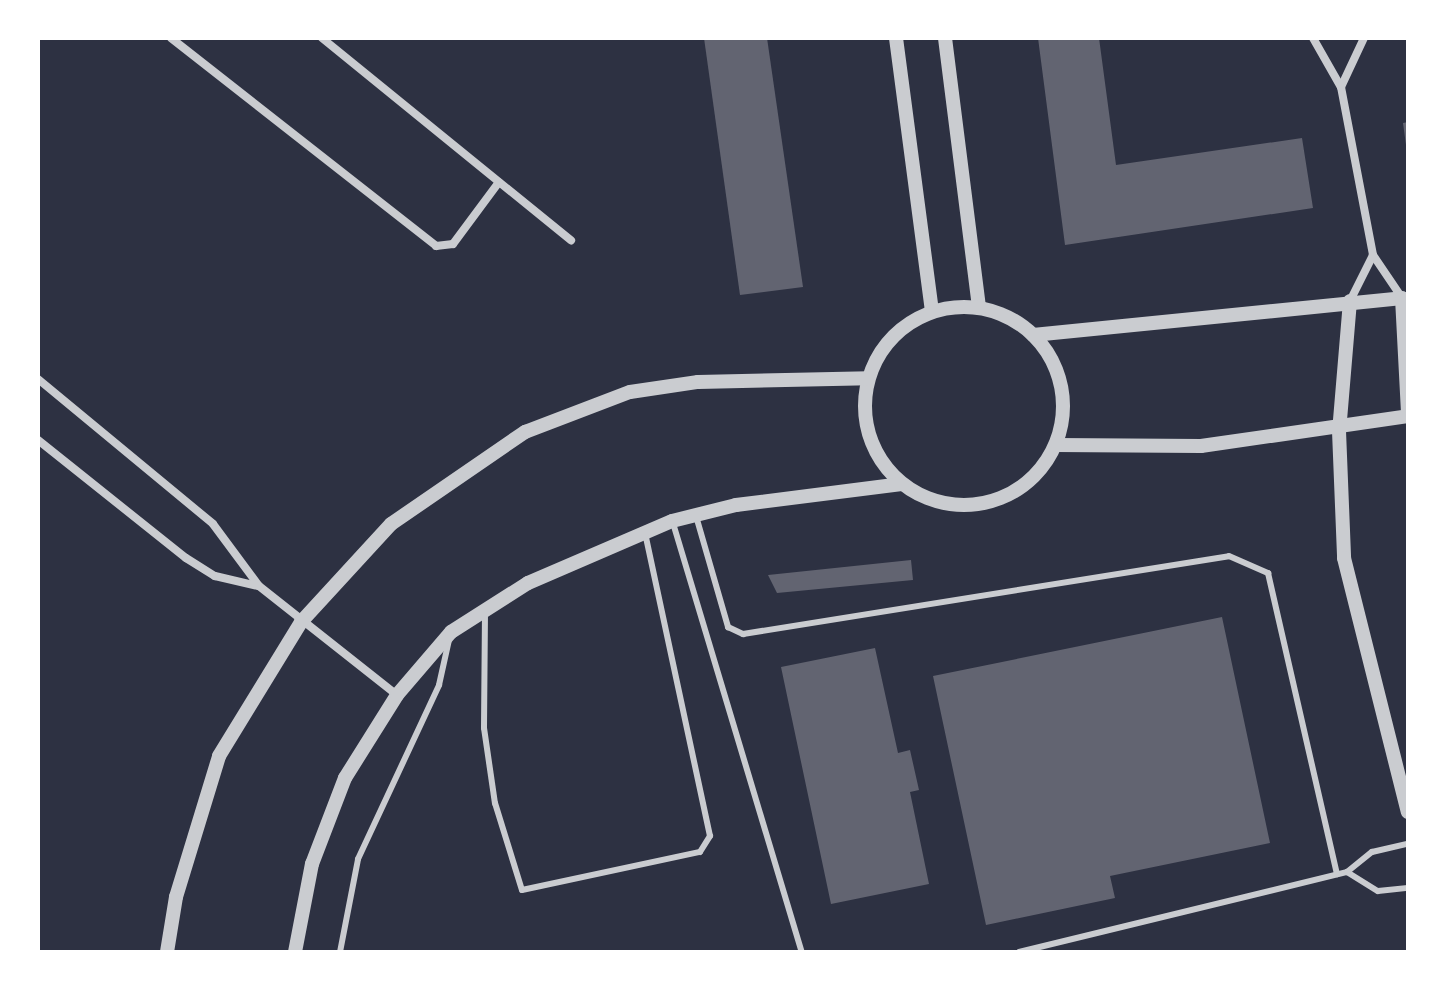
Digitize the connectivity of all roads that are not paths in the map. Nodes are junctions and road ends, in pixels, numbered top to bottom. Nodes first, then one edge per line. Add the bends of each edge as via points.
1 (171, 38) edge
2 (322, 38) edge
3 (896, 38) edge
4 (945, 38) edge
5 (1313, 38) edge
6 (1364, 38) edge
7 (1341, 87) junction
8 (499, 182) junction
9 (571, 240) dead end
10 (1373, 255) junction
11 (1405, 298) edge
12 (1350, 301) junction
13 (979, 308) junction
14 (932, 312) junction
15 (1033, 335) junction
16 (868, 378) junction
17 (38, 379) edge
18 (1408, 415) edge
19 (1339, 431) junction
20 (38, 440) edge
21 (1056, 445) junction
22 (902, 484) junction
23 (696, 515) junction
24 (672, 521) junction
25 (645, 533) junction
26 (259, 586) junction
27 (485, 608) junction
28 (301, 622) junction
29 (451, 632) junction
30 (397, 695) junction
31 (1408, 812) edge
32 (1408, 844) edge
33 (1347, 872) junction
34 (1337, 874) junction
35 (1408, 888) edge
36 (167, 952) edge
37 (295, 952) edge
38 (340, 952) edge
39 (802, 952) edge
40 (1019, 952) edge

1 - 8 street via 436,246 453,244
2 - 8 street
3 - 14 street
4 - 13 street
5 - 7 street
6 - 7 street
7 - 10 street
8 - 9 street
10 - 11 street
10 - 12 street
11 - 12 street
11 - 18 street
12 - 15 street
12 - 19 street
13 - 14 street
13 - 15 street
14 - 16 street via 892,337
15 - 21 street via 1062,386
16 - 22 street via 868,434
16 - 28 street via 698,382 573,410 525,432 391,524
17 - 26 street via 213,524
18 - 19 street
19 - 21 street via 1201,446
19 - 31 street via 1344,558
20 - 26 street via 186,558 215,576
21 - 22 street via 1041,471 989,503 929,500
22 - 23 street
23 - 24 street
23 - 34 lane via 728,627 743,634 1229,556 1255,566 1275,588
24 - 25 street
24 - 39 lane
25 - 27 street
25 - 27 lane via 710,836 700,852 522,890 495,803 484,728
26 - 28 street
27 - 29 street
28 - 30 street
28 - 36 street via 219,756 176,897
29 - 30 street
29 - 38 lane via 439,685 358,859
30 - 37 street via 345,778 312,864
32 - 33 lane via 1372,852
33 - 34 lane
33 - 35 lane via 1378,891
34 - 40 lane

